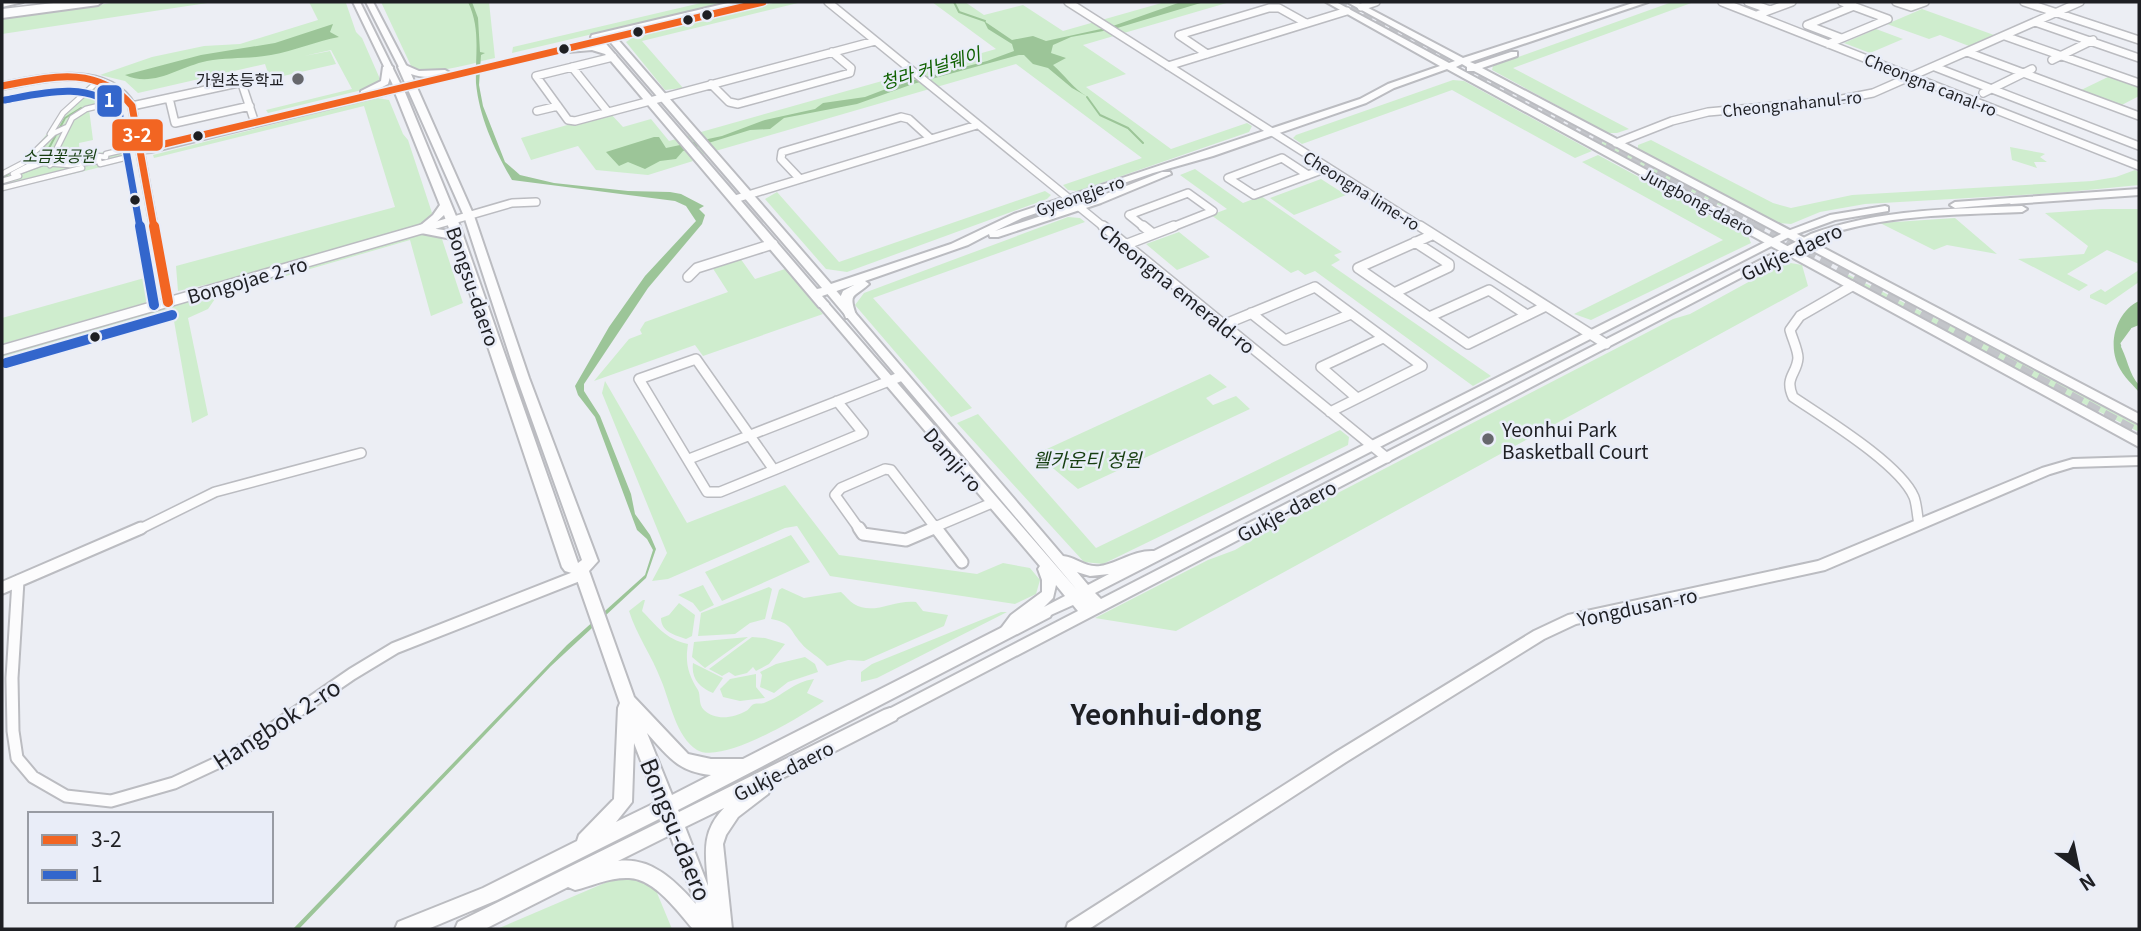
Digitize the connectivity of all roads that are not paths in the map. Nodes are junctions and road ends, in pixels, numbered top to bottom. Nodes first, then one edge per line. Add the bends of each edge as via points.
1 (18, 2) edge
2 (39, 2) edge
3 (45, 2) edge
4 (65, 2) edge
5 (83, 2) edge
6 (98, 2) edge
7 (356, 2) edge
8 (369, 2) edge
9 (742, 2) edge
10 (763, 2) edge
11 (828, 2) edge
12 (1068, 2) edge
13 (1330, 2) edge
14 (1376, 2) edge
15 (1644, 2) edge
16 (1722, 2) edge
17 (1748, 2) edge
18 (1792, 2) edge
19 (1842, 2) edge
20 (1896, 2) edge
21 (1925, 2) edge
22 (2024, 2) edge
23 (2080, 2) edge
24 (1353, 6) edge
25 (1854, 6) junction
26 (2, 9) edge
27 (1770, 10) junction
28 (2056, 12) junction
29 (1757, 15) junction
30 (2035, 22) junction
31 (1306, 23) junction
32 (2065, 26) dead end
33 (2057, 29) junction
34 (1562, 30) junction
35 (638, 33) junction
36 (610, 36) junction
37 (2005, 36) junction
38 (2099, 37) dead end
39 (1841, 38) junction
40 (597, 39) junction
41 (2139, 40) edge
42 (875, 41) junction
43 (2091, 41) junction
44 (1428, 43) junction
45 (1828, 44) junction
46 (1414, 47) junction
47 (2133, 49) dead end
48 (568, 50) junction
49 (622, 50) junction
50 (832, 52) junction
51 (1968, 52) junction
52 (2126, 53) junction
53 (1207, 54) junction
54 (611, 55) junction
55 (2061, 56) junction
56 (2117, 57) dead end
57 (2139, 58) edge
58 (2053, 60) dead end
59 (1990, 61) junction
60 (494, 64) junction
61 (2103, 64) dead end
62 (1981, 65) dead end
63 (1168, 66) junction
64 (1448, 66) junction
65 (388, 67) junction
66 (572, 67) junction
67 (1461, 67) junction
68 (1935, 67) junction
69 (403, 68) junction
70 (1474, 68) junction
71 (2095, 68) junction
72 (2032, 69) dead end
73 (1966, 72) dead end
74 (2087, 72) dead end
75 (445, 73) junction
76 (457, 73) junction
77 (2024, 73) junction
78 (1957, 76) junction
79 (1913, 77) junction
80 (1948, 80) dead end
81 (2138, 81) edge
82 (2067, 82) dead end
83 (95, 84) dead end
84 (711, 85) junction
85 (2, 86) edge
86 (2059, 86) junction
87 (404, 88) junction
88 (1513, 89) junction
89 (1992, 89) junction
90 (2051, 90) dead end
91 (1493, 91) junction
92 (1983, 93) dead end
93 (365, 95) junction
94 (663, 97) junction
95 (169, 98) junction
96 (2036, 98) dead end
97 (123, 100) dead end
98 (651, 100) junction
99 (1363, 101) junction
100 (2098, 101) junction
101 (2027, 103) junction
102 (2089, 105) dead end
103 (132, 106) junction
104 (250, 106) junction
105 (558, 106) junction
106 (2018, 107) dead end
107 (537, 111) dead end
108 (608, 112) junction
109 (2075, 113) dead end
110 (2138, 114) edge
111 (2066, 118) junction
112 (2127, 119) dead end
113 (254, 120) junction
114 (2058, 122) dead end
115 (977, 125) junction
116 (67, 127) junction
117 (2112, 127) dead end
118 (1272, 132) junction
119 (2104, 132) junction
120 (2095, 137) dead end
121 (931, 139) junction
122 (1616, 143) junction
123 (44, 144) junction
124 (2138, 149) edge
125 (131, 152) junction
126 (1209, 154) junction
127 (99, 162) junction
128 (23, 163) junction
129 (44, 163) junction
130 (32, 164) junction
131 (52, 164) junction
132 (2139, 166) edge
133 (1327, 168) junction
134 (28, 171) junction
135 (2, 174) edge
136 (1308, 175) junction
137 (800, 179) junction
138 (34, 180) junction
139 (2, 181) edge
140 (2, 188) edge
141 (2139, 192) edge
142 (460, 195) junction
143 (748, 195) junction
144 (735, 199) junction
145 (1068, 199) junction
146 (2011, 201) joint
147 (444, 202) junction
148 (536, 202) dead end
149 (1699, 202) junction
150 (2139, 202) edge
151 (1731, 204) junction
152 (1078, 207) junction
153 (2022, 209) joint
154 (469, 216) junction
155 (452, 221) junction
156 (422, 230) junction
157 (1153, 234) junction
158 (1788, 234) junction
159 (1433, 235) junction
160 (477, 238) junction
161 (458, 239) junction
162 (1415, 242) junction
163 (1772, 242) junction
164 (1802, 242) junction
165 (773, 244) junction
166 (956, 245) junction
167 (1125, 245) junction
168 (1786, 250) junction
169 (810, 264) junction
170 (898, 265) junction
171 (688, 277) dead end
172 (1837, 277) junction
173 (1879, 283) junction
174 (1852, 286) junction
175 (829, 289) junction
176 (1394, 293) junction
177 (819, 299) junction
178 (168, 302) junction
179 (1546, 306) junction
180 (1251, 313) junction
181 (1351, 314) junction
182 (850, 315) junction
183 (1527, 315) junction
184 (1429, 317) junction
185 (1223, 325) junction
186 (1590, 334) junction
187 (1383, 338) junction
188 (1606, 344) junction
189 (2, 350) edge
190 (902, 376) junction
191 (889, 382) junction
192 (1357, 398) junction
193 (837, 401) junction
194 (1330, 412) junction
195 (2139, 420) edge
196 (749, 436) junction
197 (2139, 442) edge
198 (1371, 445) junction
199 (361, 453) dead end
200 (1387, 458) junction
201 (689, 459) junction
202 (2139, 461) edge
203 (774, 470) junction
204 (992, 503) junction
205 (1919, 524) junction
206 (936, 527) junction
207 (1053, 551) junction
208 (1159, 554) junction
209 (1037, 557) junction
210 (962, 562) dead end
211 (582, 572) junction
212 (18, 581) junction
213 (2, 588) edge
214 (1079, 595) junction
215 (1092, 609) junction
216 (1044, 613) joint
217 (1006, 631) junction
218 (626, 698) junction
219 (890, 715) joint
220 (801, 761) junction
221 (755, 762) junction
222 (769, 778) junction
223 (667, 806) junction
224 (675, 824) junction
225 (577, 851) junction
226 (579, 872) junction
227 (550, 887) junction
228 (405, 929) edge
229 (465, 929) edge
230 (706, 929) edge
231 (716, 929) edge
232 (722, 929) edge
233 (1074, 929) edge

1 - 26 main road
2 - 26 highway
3 - 26 highway
4 - 26 highway
5 - 26 highway
6 - 26 main road
7 - 65 street, Bongsu-daero
8 - 69 street, Bongsu-daero
9 - 36 main road
10 - 35 main road
11 - 42 street
12 - 63 street, Cheongna lime-ro
13 - 24 main road, Jungbong-daero
14 - 24 street
15 - 34 main road, Gyeongje-ro
16 - 29 street, Cheongna canal-ro
17 - 27 street
18 - 27 street
19 - 25 street
20 - 21 street via 1912,7
22 - 28 street
23 - 28 street, Cheongnahanul-ro
24 - 31 street
24 - 44 main road, Jungbong-daero
24 - 46 main road, Jungbong-daero
25 - 39 street via 1807,25
25 - 39 street via 1888,19
27 - 29 street
28 - 30 street, Cheongnahanul-ro
28 - 41 street
29 - 45 street, Cheongna canal-ro
30 - 33 street
30 - 37 street, Cheongnahanul-ro
31 - 53 street
31 - 53 street via 1279,8 1269,8 1179,35
32 - 33 street
33 - 43 street
34 - 67 main road, Gyeongje-ro
34 - 70 main road, Gyeongje-ro
35 - 36 main road
35 - 49 main road via 625,38
36 - 40 main road
36 - 49 main road
37 - 51 street, Cheongnahanul-ro
37 - 55 street
38 - 43 street
39 - 45 street
40 - 48 street
40 - 54 main road, Damji-ro
40 - 60 street
42 - 50 street
42 - 115 street, Cheongna emerald-ro
43 - 52 street
43 - 55 street
44 - 46 main road via 1428,48
44 - 67 main road, Jungbong-daero
45 - 79 street, Cheongna canal-ro
46 - 64 main road, Jungbong-daero
47 - 52 street
48 - 54 main road via 593,47
48 - 60 street
49 - 94 main road
50 - 84 street
50 - 84 street via 851,68 850,73 738,104 729,103
51 - 59 street
51 - 68 street, Cheongnahanul-ro
52 - 56 street
52 - 57 street
53 - 63 street
54 - 66 street
54 - 98 main road, Damji-ro
55 - 58 street
55 - 71 street
59 - 62 street
59 - 77 street
60 - 76 street
61 - 71 street
63 - 118 street, Cheongna lime-ro
64 - 67 main road, Jungbong-daero
64 - 99 main road, Gyeongje-ro
65 - 87 street, Bongsu-daero
65 - 93 main road via 385,82
66 - 105 street via 536,76
66 - 108 street
67 - 70 main road, Jungbong-daero
67 - 91 main road, Jungbong-daero
67 - 99 main road, Gyeongje-ro
68 - 78 street
68 - 79 street, Cheongnahanul-ro
69 - 75 main road via 418,74
69 - 87 main road, Bongsu-daero
70 - 88 main road, Jungbong-daero
71 - 74 street
71 - 81 street
72 - 77 street
73 - 78 street
75 - 76 street
75 - 87 street
76 - 87 street
77 - 86 street
77 - 89 street
78 - 80 street
78 - 89 street
79 - 122 street, Cheongnahanul-ro via 1845,100 1699,114
79 - 132 street, Cheongna canal-ro
82 - 86 street
83 - 123 street via 63,113
84 - 94 street
85 - 103 street via 55,79 102,80 125,91
86 - 90 street
86 - 100 street
87 - 93 street
87 - 93 main road via 386,96
87 - 142 main road, Bongsu-daero
87 - 147 main road, Bongsu-daero
88 - 91 main road via 1494,84 1490,87
88 - 122 main road, Jungbong-daero
89 - 92 street
89 - 101 street
91 - 149 main road, Jungbong-daero
93 - 113 street
93 - 125 street
94 - 98 street
94 - 143 main road
95 - 103 street
95 - 104 street via 238,83
95 - 104 street via 175,123
96 - 101 street
97 - 116 street via 78,113
98 - 108 street
98 - 144 main road, Damji-ro
99 - 118 main road, Gyeongje-ro
100 - 102 street
100 - 110 street
101 - 106 street
101 - 111 street
103 - 125 street
104 - 113 street
105 - 107 street
105 - 108 street via 568,120 575,121
109 - 111 street
110 - 112 street
111 - 114 street
111 - 119 street
113 - 125 street
115 - 121 street
115 - 145 street, Cheongna emerald-ro
116 - 123 street
116 - 131 street via 55,152 59,158
117 - 119 street
118 - 126 main road, Gyeongje-ro
118 - 133 street, Cheongna lime-ro
119 - 120 street
119 - 124 street
121 - 137 street
121 - 137 street via 901,117 782,152 781,159
122 - 151 main road, Jungbong-daero
123 - 128 street
125 - 127 street via 98,156
125 - 178 street
126 - 145 main road, Gyeongje-ro
126 - 152 main road, Gyeongje-ro
127 - 131 street
127 - 138 street
128 - 130 street
128 - 135 street
129 - 130 street via 47,156
129 - 131 street
129 - 134 street
130 - 134 street via 13,174
131 - 134 street
133 - 136 street
133 - 159 street, Cheongna lime-ro
134 - 138 street
134 - 139 street
136 - 136 street via 1254,195 1228,178 1282,158
137 - 143 street
138 - 140 street
141 - 146 main road, Gukje-daero
142 - 147 main road
142 - 154 main road, Bongsu-daero
143 - 144 street
143 - 169 main road
144 - 165 main road, Damji-ro
145 - 152 street, Cheongna emerald-ro
145 - 166 main road, Gyeongje-ro
146 - 158 street, Gukje-daero via 1855,212
147 - 155 main road, Bongsu-daero
147 - 156 main road via 437,217
148 - 154 street, Bongojae 2-ro via 523,201
149 - 151 main road via 1731,211 1735,209
149 - 163 main road, Jungbong-daero
150 - 153 main road, Gukje-daero
151 - 158 main road, Jungbong-daero
152 - 166 main road, Gyeongje-ro
152 - 167 street, Cheongna emerald-ro
153 - 164 street, Gukje-daero via 1875,218 1836,227
154 - 155 street, Bongojae 2-ro
154 - 160 main road, Bongsu-daero
155 - 156 street, Bongojae 2-ro
155 - 161 main road, Bongsu-daero
156 - 161 main road
156 - 178 street, Bongojae 2-ro
157 - 157 street via 1189,220 1213,211 1188,193 1129,215
157 - 167 street
158 - 163 street, Gukje-daero
158 - 164 main road, Jungbong-daero
159 - 162 street
159 - 179 street, Cheongna lime-ro
160 - 161 main road
160 - 211 main road, Bongsu-daero via 590,561
161 - 211 main road, Bongsu-daero via 570,567
162 - 176 street via 1449,268
162 - 176 street via 1358,268
163 - 168 main road, Jungbong-daero
163 - 186 street, Gukje-daero
164 - 168 street, Gukje-daero
164 - 173 main road, Jungbong-daero
165 - 171 street via 697,268
165 - 177 main road, Damji-ro
166 - 170 main road, Gyeongje-ro
167 - 185 street, Cheongna emerald-ro
168 - 172 main road, Jungbong-daero
168 - 188 street, Gukje-daero
169 - 170 main road via 823,274 839,277
169 - 175 main road
170 - 175 main road, Gyeongje-ro
170 - 182 main road via 847,294
172 - 173 main road via 1833,270 1840,267
172 - 174 main road, Jungbong-daero
173 - 195 main road, Jungbong-daero
174 - 197 main road, Jungbong-daero
174 - 205 street via 1800,316 1790,330 1798,359 1788,387 1793,397 1905,484
175 - 177 main road, Gyeongje-ro
175 - 182 street
176 - 184 street
177 - 191 street, Damji-ro
178 - 189 street, Bongojae 2-ro
179 - 183 street
179 - 186 street, Cheongna lime-ro
180 - 181 street via 1315,287
180 - 181 street via 1285,340
180 - 185 street
181 - 187 street
182 - 190 street
183 - 184 street via 1489,290
183 - 184 street via 1468,344
185 - 194 street, Cheongna emerald-ro
186 - 188 street, Cheongna lime-ro
186 - 198 street, Gukje-daero
187 - 192 street via 1321,367
187 - 192 street via 1422,366
188 - 200 street, Gukje-daero
190 - 191 street
190 - 207 street
191 - 193 street
191 - 204 street, Damji-ro
192 - 194 street
193 - 196 street
193 - 203 street via 863,433
194 - 198 street, Cheongna emerald-ro
196 - 201 street
196 - 201 street via 696,359 639,379
196 - 203 street
198 - 200 street, Cheongna emerald-ro
198 - 208 street, Gukje-daero
199 - 212 street via 215,492
200 - 215 street, Gukje-daero
201 - 203 street via 707,492 712,493
202 - 205 street, Yongdusan-ro via 2073,463
204 - 206 street
204 - 209 street, Damji-ro
205 - 233 street, Yongdusan-ro via 1820,566 1573,619 1539,635
206 - 206 street via 906,540 863,534 835,495 885,468
206 - 210 street
207 - 208 street via 1088,573 1105,571 1137,556
207 - 209 street via 1060,566 1057,569
207 - 214 street
208 - 214 street, Gukje-daero
209 - 214 street, Damji-ro
209 - 217 street via 1050,579 1048,595 1018,616
211 - 212 street, Hangbok 2-ro via 395,648 234,755 174,783 111,801 66,796 33,777 18,758 12,678
211 - 218 main road, Bongsu-daero
212 - 213 street
214 - 215 street, Damji-ro
214 - 216 street, Gukje-daero
215 - 219 street, Gukje-daero
216 - 217 main road, Gukje-daero
217 - 221 main road, Gukje-daero
218 - 221 main road via 690,764 707,768
218 - 223 main road, Bongsu-daero
218 - 225 main road via 623,802
219 - 220 main road, Gukje-daero
220 - 222 main road, Gukje-daero
220 - 232 main road via 732,811 716,831
221 - 222 street via 752,776
221 - 223 main road, Gukje-daero
222 - 224 main road, Gukje-daero
223 - 224 main road, Bongsu-daero
223 - 225 main road, Gukje-daero
224 - 226 main road, Gukje-daero
224 - 231 main road, Bongsu-daero
225 - 226 street via 603,848 597,859
225 - 228 main road, Gukje-daero
226 - 227 main road, Gukje-daero
227 - 229 main road, Gukje-daero
227 - 230 main road via 616,871 642,870 654,875

